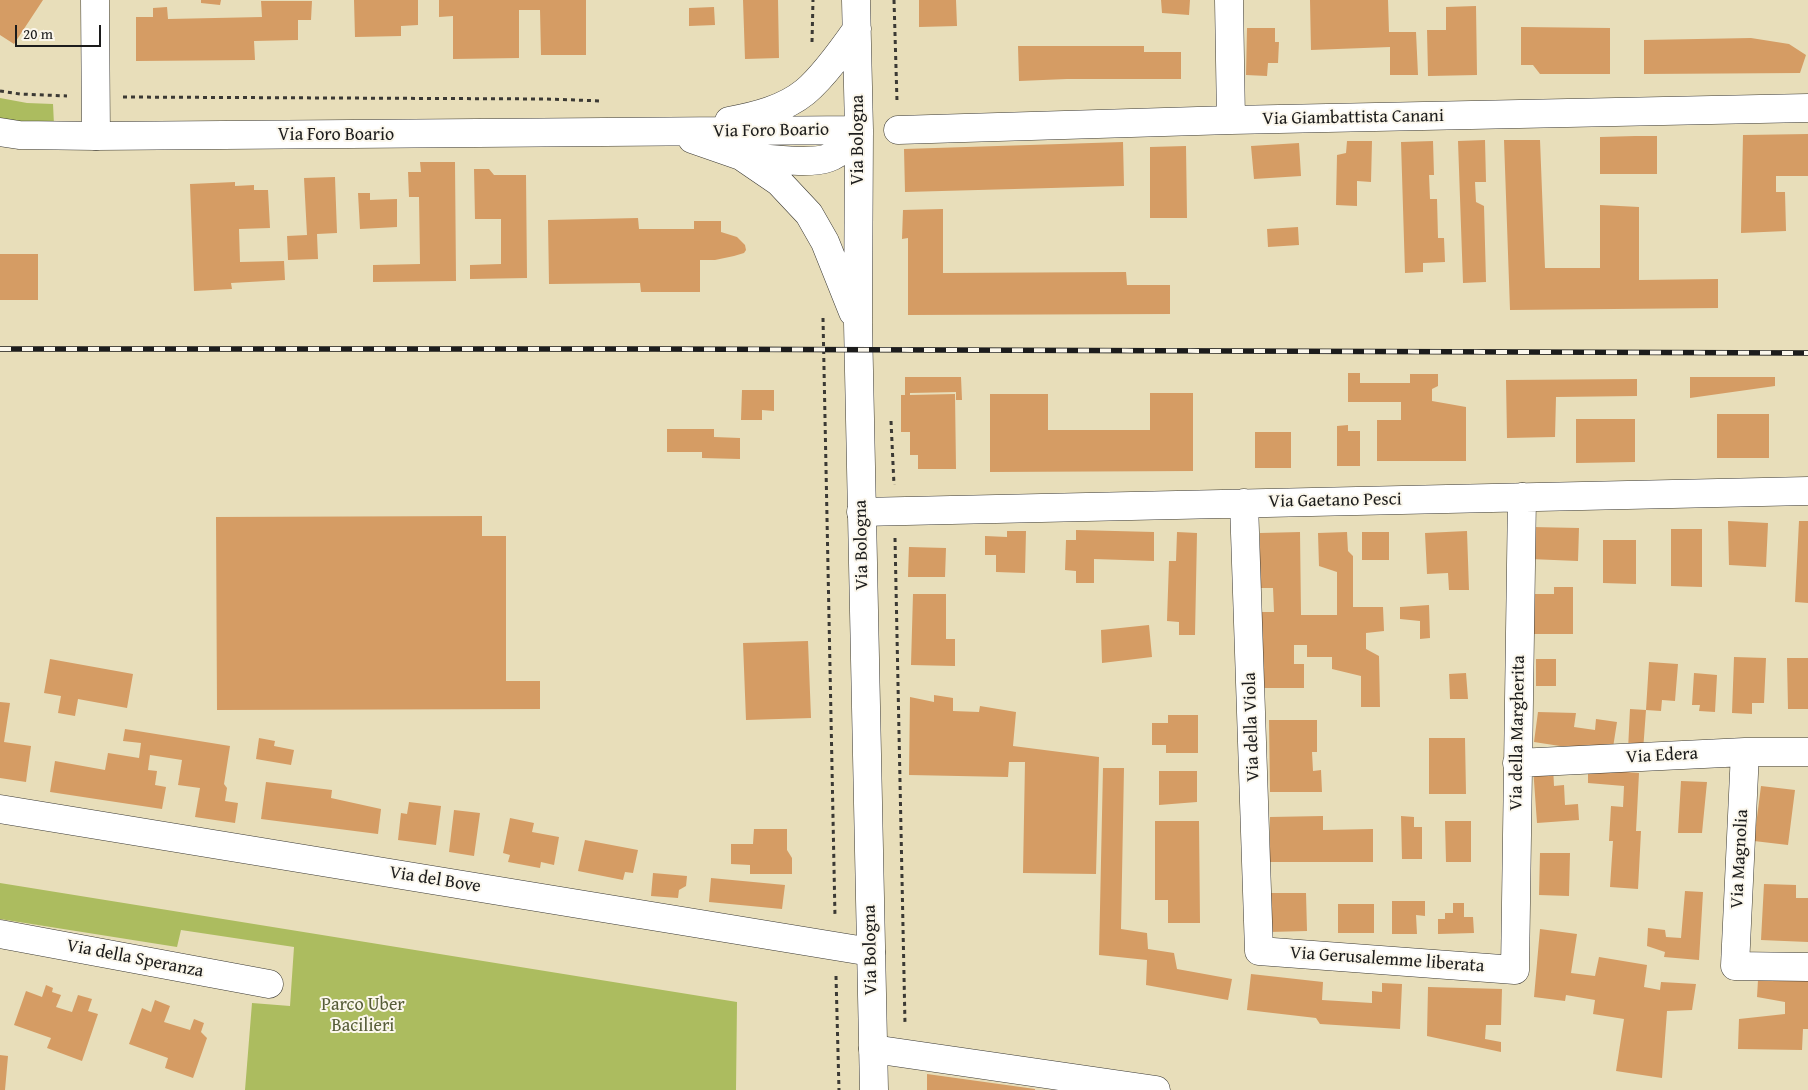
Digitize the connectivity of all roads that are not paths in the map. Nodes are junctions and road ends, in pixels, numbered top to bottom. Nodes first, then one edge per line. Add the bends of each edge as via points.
1 (95, 0) edge
2 (856, 0) edge
3 (1229, 0) edge
4 (857, 29) junction
5 (1808, 108) edge
6 (1231, 120) junction
7 (859, 130) junction
8 (898, 130) road end
9 (0, 132) edge
10 (672, 132) junction
11 (96, 136) junction
12 (741, 156) junction
13 (858, 323) junction
14 (1808, 491) edge
15 (1522, 497) junction
16 (1244, 503) junction
17 (861, 512) junction
18 (1745, 752) junction
19 (1808, 752) edge
20 (1517, 763) junction
21 (0, 810) edge
22 (0, 934) edge
23 (1259, 951) joint
24 (871, 952) junction
25 (1808, 967) edge
26 (1515, 970) joint
27 (269, 984) dead end
28 (873, 1049) junction
29 (874, 1090) edge
30 (1156, 1090) edge

1 - 11 street
2 - 4 street, Via Bologna
3 - 6 street
4 - 7 street, Via Bologna
4 - 10 street, Via Foro Boario via 835,60 806,91 778,107 735,120
5 - 6 street, Via Giambattista Canani
6 - 8 street, Via Giambattista Canani
7 - 10 street, Via Foro Boario
7 - 12 street, Via Foro Boario via 843,149 823,160
7 - 13 street, Via Bologna
9 - 11 street, Via Foro Boario
10 - 11 street, Via Foro Boario
10 - 12 street, Via Foro Boario
12 - 13 street, Via Foro Boario via 779,182 809,214
13 - 17 street, Via Bologna
14 - 15 street, Via Gaetano Pesci
15 - 16 street, Via Gaetano Pesci
15 - 20 street, Via della Margherita
16 - 17 street, Via Gaetano Pesci
16 - 23 street, Via della Viola
17 - 24 street, Via Bologna
18 - 19 street, Via Edera
18 - 20 street, Via Edera
18 - 25 street, Via Magnolia via 1735,966
20 - 26 street, Via della Margherita
21 - 24 street, Via del Bove
22 - 27 street, Via della Speranza
23 - 26 street, Via Gerusalemme liberata
24 - 28 street, Via Bologna
28 - 29 street, Via Bologna
28 - 30 street

